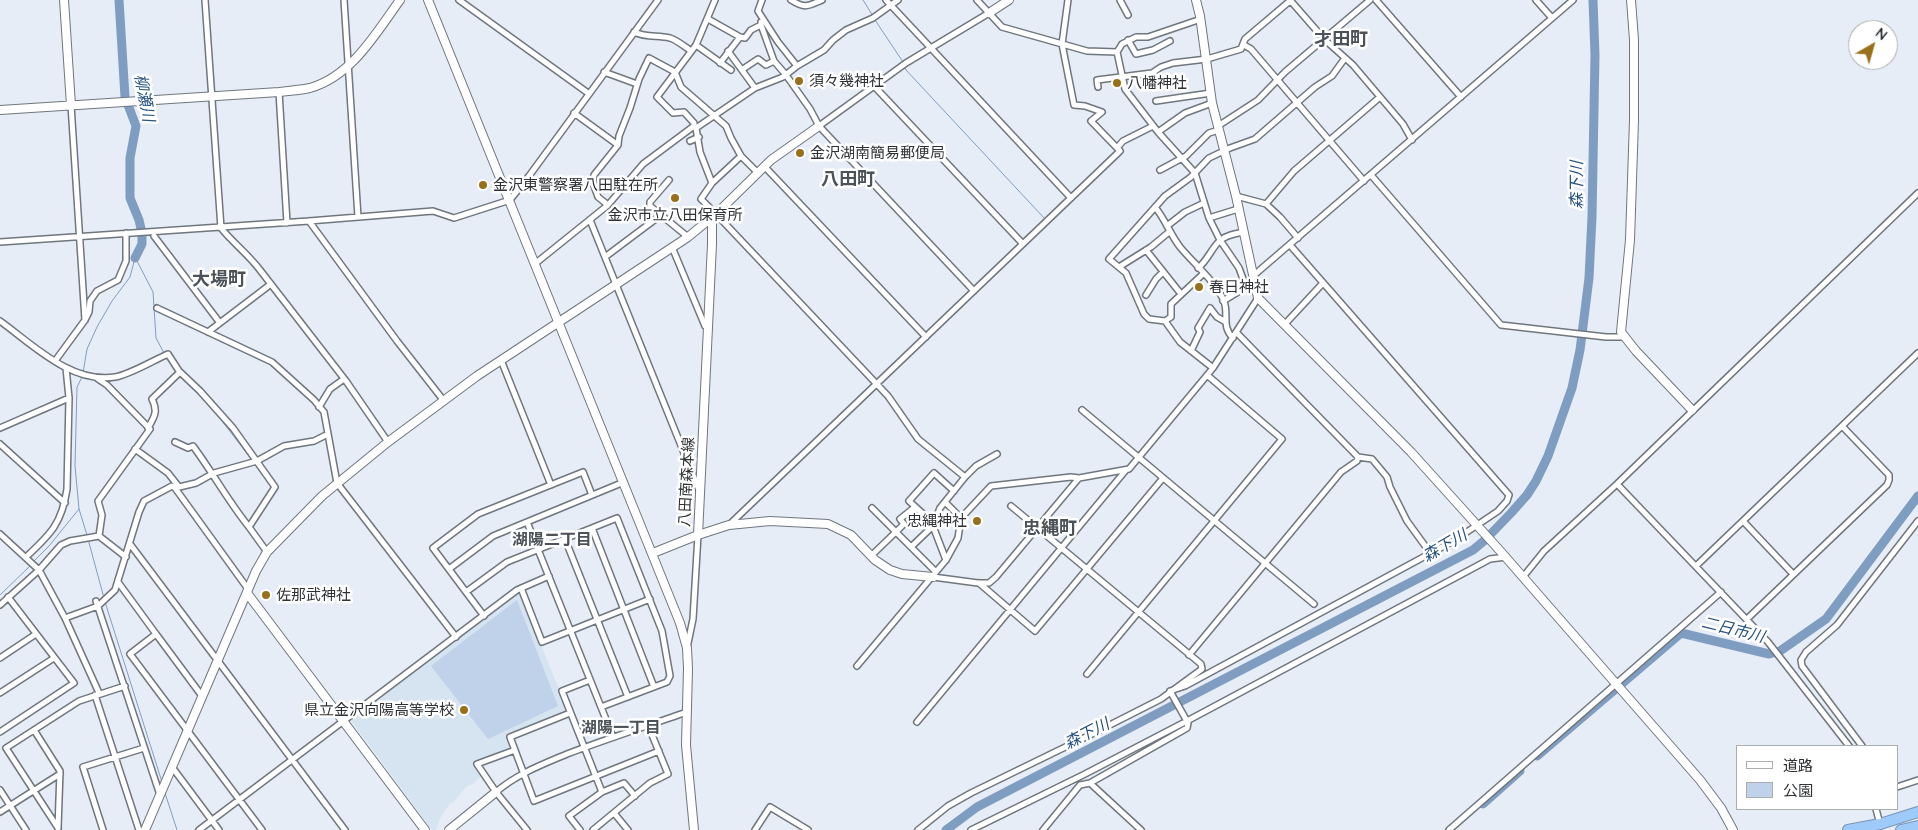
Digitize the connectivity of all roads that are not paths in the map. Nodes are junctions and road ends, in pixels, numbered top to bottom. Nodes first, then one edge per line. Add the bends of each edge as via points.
1 (64, 0) edge
2 (205, 0) edge
3 (344, 0) edge
4 (400, 0) edge
5 (428, 0) edge
6 (458, 0) edge
7 (658, 0) edge
8 (715, 0) edge
9 (762, 0) edge
10 (791, 0) edge
11 (822, 0) edge
12 (886, 0) edge
13 (898, 0) edge
14 (977, 0) edge
15 (1009, 0) edge
16 (1068, 0) edge
17 (1120, 0) edge
18 (1196, 0) edge
19 (1290, 0) edge
20 (1370, 0) edge
21 (1376, 0) edge
22 (1536, 0) edge
23 (1574, 0) edge
24 (1631, 0) edge
25 (890, 5) junction
26 (988, 13) junction
27 (761, 16) junction
28 (1128, 16) dead end
29 (1552, 18) junction
30 (708, 19) junction
31 (1201, 19) junction
32 (761, 25) junction
33 (634, 32) junction
34 (740, 37) junction
35 (1324, 39) junction
36 (1128, 40) junction
37 (1170, 41) dead end
38 (1062, 44) junction
39 (1244, 45) junction
40 (697, 46) junction
41 (930, 48) junction
42 (691, 51) junction
43 (728, 51) junction
44 (1117, 52) junction
45 (1344, 58) junction
46 (1207, 59) junction
47 (774, 61) junction
48 (720, 62) junction
49 (348, 66) junction
50 (797, 66) junction
51 (743, 69) junction
52 (731, 70) dead end
53 (604, 72) junction
54 (675, 72) junction
55 (786, 74) junction
56 (1123, 77) junction
57 (1277, 80) junction
58 (637, 84) junction
59 (874, 86) junction
60 (1098, 87) dead end
61 (755, 88) junction
62 (279, 92) junction
63 (588, 93) junction
64 (1211, 93) junction
65 (212, 97) junction
66 (1380, 97) junction
67 (1461, 98) junction
68 (1156, 101) dead end
69 (1212, 103) junction
70 (1297, 103) junction
71 (72, 106) junction
72 (0, 110) edge
73 (574, 113) junction
74 (714, 114) junction
75 (819, 126) junction
76 (1153, 126) junction
77 (695, 127) junction
78 (1218, 128) junction
79 (1158, 132) junction
80 (699, 137) junction
81 (1412, 140) junction
82 (690, 141) dead end
83 (1330, 141) junction
84 (618, 145) junction
85 (1117, 148) junction
86 (1224, 151) junction
87 (741, 156) junction
88 (1182, 158) junction
89 (765, 167) junction
90 (1160, 170) dead end
91 (758, 173) junction
92 (1195, 173) junction
93 (1371, 176) junction
94 (669, 180) dead end
95 (1364, 181) junction
96 (712, 183) junction
97 (1918, 193) edge
98 (1236, 196) junction
99 (1071, 198) junction
100 (510, 200) junction
101 (1204, 203) junction
102 (1266, 204) junction
103 (608, 205) junction
104 (1156, 207) junction
105 (1238, 208) junction
106 (661, 215) junction
107 (714, 215) junction
108 (358, 217) junction
109 (1209, 218) junction
110 (590, 220) junction
111 (309, 221) junction
112 (287, 223) junction
113 (221, 228) junction
114 (1168, 229) junction
115 (1244, 232) junction
116 (127, 233) junction
117 (153, 234) junction
118 (80, 236) junction
119 (688, 237) junction
120 (1298, 238) junction
121 (1220, 240) junction
122 (0, 242) edge
123 (1023, 244) junction
124 (1290, 245) junction
125 (672, 247) junction
126 (1146, 250) junction
127 (605, 257) junction
128 (536, 263) junction
129 (1119, 267) junction
130 (1198, 268) junction
131 (1163, 272) junction
132 (1203, 274) junction
133 (1253, 276) junction
134 (616, 283) junction
135 (1323, 283) junction
136 (271, 284) junction
137 (1246, 287) junction
138 (974, 291) junction
139 (1181, 294) junction
140 (1257, 294) junction
141 (1146, 296) dead end
142 (1223, 301) junction
143 (157, 308) dead end
144 (85, 320) junction
145 (0, 321) edge
146 (1165, 321) junction
147 (559, 322) junction
148 (1226, 322) junction
149 (220, 323) junction
150 (1285, 324) junction
151 (708, 327) junction
152 (208, 332) junction
153 (1236, 332) junction
154 (926, 337) junction
155 (1624, 337) junction
156 (1233, 338) junction
157 (1190, 351) junction
158 (1918, 353) edge
159 (502, 360) junction
160 (55, 361) junction
161 (1213, 368) junction
162 (69, 369) junction
163 (179, 374) junction
164 (1207, 375) junction
165 (97, 378) junction
166 (344, 379) junction
167 (876, 384) junction
168 (69, 398) junction
169 (444, 400) junction
170 (319, 407) junction
171 (1082, 410) dead end
172 (1692, 410) junction
173 (1842, 426) junction
174 (0, 428) edge
175 (148, 428) junction
176 (328, 434) junction
177 (175, 442) dead end
178 (388, 442) junction
179 (0, 444) edge
180 (135, 449) junction
181 (997, 454) dead end
182 (1358, 457) junction
183 (1138, 458) junction
184 (257, 461) junction
185 (1126, 470) junction
186 (214, 473) junction
187 (965, 477) junction
188 (1079, 478) junction
189 (1163, 478) junction
190 (624, 482) junction
191 (336, 483) junction
192 (1617, 484) junction
193 (551, 485) junction
194 (177, 487) junction
195 (954, 491) junction
196 (700, 493) junction
197 (592, 495) junction
198 (945, 502) junction
199 (65, 503) junction
200 (1011, 506) dead end
201 (915, 507) junction
202 (872, 508) dead end
203 (961, 518) junction
204 (1214, 520) junction
205 (1743, 521) junction
206 (1918, 521) edge
207 (528, 522) junction
208 (729, 525) junction
209 (933, 526) junction
210 (1478, 526) junction
211 (249, 527) junction
212 (592, 528) junction
213 (1037, 528) junction
214 (896, 532) junction
215 (0, 534) edge
216 (698, 535) junction
217 (98, 536) junction
218 (565, 539) junction
219 (130, 544) junction
220 (911, 547) junction
221 (1061, 548) junction
222 (538, 550) junction
223 (267, 552) junction
224 (653, 553) junction
225 (1431, 554) junction
226 (1504, 555) junction
227 (871, 556) junction
228 (126, 557) junction
229 (28, 558) junction
230 (946, 560) junction
231 (1265, 563) junction
232 (1696, 566) junction
233 (38, 569) junction
234 (449, 569) junction
235 (1087, 570) junction
236 (1793, 574) junction
237 (934, 575) junction
238 (549, 576) junction
239 (1523, 577) junction
240 (118, 582) junction
241 (978, 583) junction
242 (521, 588) junction
243 (248, 591) junction
244 (466, 592) junction
245 (1721, 592) junction
246 (8, 597) junction
247 (650, 600) junction
248 (98, 604) junction
249 (1314, 604) dead end
250 (0, 605) edge
251 (624, 610) junction
252 (1010, 610) junction
253 (1138, 613) junction
254 (484, 616) junction
255 (65, 618) junction
256 (1747, 619) junction
257 (598, 620) junction
258 (570, 630) junction
259 (36, 634) junction
260 (156, 634) junction
261 (456, 638) junction
262 (687, 648) junction
263 (1189, 655) junction
264 (0, 658) edge
265 (54, 658) junction
266 (218, 660) junction
267 (857, 666) dead end
268 (1087, 674) dead end
269 (590, 680) junction
270 (1619, 685) junction
271 (125, 686) junction
272 (654, 687) junction
273 (1171, 692) junction
274 (0, 694) edge
275 (97, 694) junction
276 (202, 696) junction
277 (628, 697) junction
278 (601, 707) junction
279 (687, 712) junction
280 (570, 713) junction
281 (1186, 721) junction
282 (344, 722) junction
283 (917, 722) dead end
284 (648, 725) junction
285 (34, 730) junction
286 (187, 731) junction
287 (0, 732) edge
288 (613, 738) junction
289 (1848, 745) edge
290 (1861, 745) edge
291 (584, 747) junction
292 (144, 748) junction
293 (515, 750) junction
294 (659, 751) junction
295 (115, 756) junction
296 (292, 760) junction
297 (172, 767) junction
298 (523, 772) junction
299 (60, 774) junction
300 (596, 776) junction
301 (1918, 780) edge
302 (1090, 783) junction
303 (1898, 787) edge
304 (0, 790) edge
305 (34, 790) junction
306 (496, 792) junction
307 (602, 792) junction
308 (160, 794) junction
309 (635, 796) junction
310 (239, 800) junction
311 (10, 806) junction
312 (1876, 810) edge
313 (0, 812) edge
314 (1918, 812) edge
315 (614, 813) junction
316 (212, 820) junction
317 (1880, 824) junction
318 (1918, 827) edge
319 (58, 829) edge
320 (421, 829) edge
321 (26, 830) edge
322 (103, 830) edge
323 (139, 830) edge
324 (145, 830) edge
325 (199, 830) edge
326 (219, 830) edge
327 (262, 830) edge
328 (345, 830) edge
329 (449, 830) edge
330 (527, 830) edge
331 (580, 830) edge
332 (593, 830) edge
333 (628, 830) edge
334 (694, 830) edge
335 (755, 830) edge
336 (808, 830) edge
337 (918, 830) edge
338 (971, 830) edge
339 (1043, 830) edge
340 (1141, 830) edge
341 (1449, 830) edge
342 (1733, 830) edge
343 (1848, 830) edge
344 (1901, 830) edge
345 (1913, 830) edge

1 - 71 street
2 - 65 street
3 - 49 street
4 - 49 street
5 - 100 street
6 - 63 street
7 - 33 street
8 - 30 street
9 - 27 street via 758,11
10 - 11 street via 806,7
12 - 25 street
13 - 25 street
14 - 26 street
15 - 26 street
16 - 38 street
17 - 28 street
18 - 31 street
19 - 35 street
19 - 39 street via 1245,39
20 - 35 street
21 - 67 street
22 - 29 street
23 - 29 street
24 - 155 street via 1634,120 1630,240 1621,321
25 - 41 street
25 - 50 street via 874,17 846,30 824,50
26 - 38 street via 1002,27
26 - 41 street
27 - 32 street
27 - 50 street
29 - 67 street
30 - 34 street
30 - 40 street
31 - 36 street via 1148,37
31 - 46 street
32 - 34 street via 745,38
32 - 47 street
33 - 42 street via 672,39
33 - 53 street
34 - 43 street
35 - 45 street
35 - 57 street
36 - 37 street via 1136,54
36 - 44 street
38 - 44 street via 1087,51
38 - 85 street via 1074,105 1102,112 1091,121
39 - 46 street via 1241,49
39 - 57 street
40 - 42 street
40 - 48 street
41 - 59 street
41 - 99 street
42 - 54 street
43 - 48 street
43 - 51 street
44 - 56 street
45 - 66 street
45 - 70 street via 1332,76
46 - 56 street via 1173,63 1152,73
46 - 64 street
47 - 51 street via 766,65 758,59
47 - 55 street
48 - 52 street
49 - 62 street via 310,88
49 - 108 street
50 - 55 street
51 - 61 street
53 - 58 street
53 - 63 street
54 - 58 street via 649,58
54 - 74 street via 681,87
54 - 77 street via 658,97 673,113 684,112
55 - 61 street
55 - 75 street
56 - 60 street via 1097,80
56 - 76 street via 1125,89
57 - 70 street
57 - 78 street via 1258,100
58 - 84 street
59 - 75 street
59 - 123 street
61 - 74 street
62 - 65 street
62 - 112 street
63 - 73 street
64 - 68 street
64 - 69 street
65 - 71 street
65 - 113 street
66 - 81 street
66 - 83 street
67 - 81 street
69 - 78 street
69 - 79 street via 1185,113
70 - 83 street
70 - 86 street via 1255,139
71 - 72 street
71 - 118 street
73 - 84 street
73 - 100 street
74 - 77 street
74 - 87 street via 726,126
75 - 89 street
75 - 138 street
76 - 79 street
76 - 85 street via 1123,141
77 - 80 street
77 - 103 street via 643,164
78 - 86 street
78 - 88 street
79 - 88 street
80 - 82 street
80 - 96 street via 700,152
81 - 93 street
83 - 95 street
83 - 102 street via 1294,171
84 - 103 street via 594,175 598,197
85 - 99 street via 1120,151
86 - 92 street via 1209,158
86 - 98 street
87 - 91 street
87 - 96 street
88 - 90 street
88 - 92 street
89 - 91 street
89 - 154 street
91 - 107 street
92 - 101 street
92 - 104 street
93 - 95 street
93 - 155 street via 1501,325
94 - 106 street via 650,202 650,206
95 - 120 street
96 - 107 street via 700,199
97 - 172 street
98 - 102 street
98 - 105 street
99 - 123 street
100 - 108 street via 454,218 433,211
100 - 128 street
101 - 109 street
101 - 114 street via 1185,212
102 - 120 street
103 - 110 street
104 - 114 street
104 - 129 street via 1109,259
105 - 109 street
105 - 115 street
106 - 119 street
106 - 127 street
107 - 119 street
107 - 151 street, 八田南森本線
107 - 167 street
108 - 111 street
109 - 121 street
110 - 127 street
110 - 128 street
111 - 112 street
111 - 169 street via 396,341
112 - 113 street
113 - 117 street
113 - 136 street
114 - 126 street
114 - 130 street
115 - 121 street
115 - 133 street
116 - 117 street
116 - 118 street
116 - 144 street via 126,261 122,272 118,280 97,291 90,301 90,312
117 - 149 street
118 - 122 street
118 - 144 street
119 - 125 street
120 - 124 street
121 - 130 street
121 - 137 street via 1239,268
123 - 138 street
124 - 133 street
124 - 135 street
125 - 134 street
125 - 151 street
126 - 129 street
126 - 131 street
127 - 134 street
128 - 147 street
129 - 146 street via 1126,273 1144,314 1149,319
130 - 132 street
131 - 139 street
131 - 141 street
132 - 139 street
132 - 142 street
133 - 140 street
134 - 147 street
134 - 196 street
135 - 150 street
135 - 210 street via 1509,495 1498,511
136 - 149 street
136 - 166 street
137 - 140 street
137 - 142 street
138 - 154 street
139 - 146 street via 1170,304 1172,317
140 - 150 street
140 - 153 street
142 - 148 street
143 - 152 street
144 - 160 street
145 - 160 street
146 - 157 street
147 - 159 street
147 - 190 street
148 - 156 street via 1227,332
148 - 157 street via 1210,308
149 - 152 street
150 - 210 street via 1411,452
151 - 196 street, 八田南森本線
152 - 170 street via 272,362
153 - 156 street
153 - 182 street
154 - 167 street
155 - 172 street
156 - 161 street
157 - 161 street
158 - 173 street
159 - 169 street
159 - 193 street
160 - 162 street
161 - 164 street
162 - 165 street
162 - 168 street
163 - 165 street via 168,354 117,377
163 - 175 street via 152,399 156,415
163 - 184 street via 200,391
164 - 183 street
164 - 204 street via 1282,438
165 - 175 street
166 - 170 street via 330,389
166 - 178 street
167 - 187 street via 918,440
167 - 208 street
168 - 174 street
168 - 199 street
169 - 178 street
170 - 176 street via 324,412
171 - 183 street
172 - 192 street
173 - 205 street
173 - 236 street via 1889,475 1889,480
175 - 180 street via 150,430
176 - 184 street via 314,441 284,446
176 - 191 street
177 - 186 street via 188,448 194,446
178 - 191 street
179 - 199 street
180 - 194 street via 168,473
180 - 217 street via 98,501 102,516
181 - 187 street via 976,466
182 - 225 street via 1372,459 1387,477 1408,521
182 - 231 street via 1341,472
183 - 185 street
183 - 189 street
184 - 186 street
184 - 211 street via 275,487
185 - 188 street
185 - 221 street
186 - 194 street via 196,483
186 - 211 street via 224,494
187 - 195 street
188 - 203 street via 991,486
188 - 213 street
189 - 204 street
189 - 235 street
190 - 197 street
190 - 224 street
191 - 223 street
191 - 261 street
192 - 232 street
192 - 239 street via 1544,552
193 - 197 street via 583,472
193 - 234 street via 478,514 433,548
194 - 219 street via 172,486 144,501
194 - 243 street
195 - 198 street
195 - 201 street via 934,473 909,501
196 - 216 street, 八田南森本線
197 - 207 street
198 - 203 street
198 - 209 street
199 - 229 street via 55,527
200 - 213 street
201 - 209 street
201 - 214 street via 900,519 904,524
202 - 214 street
203 - 230 street via 958,538
204 - 231 street
204 - 253 street
205 - 232 street
205 - 236 street
206 - 290 street via 1837,625 1801,660 1802,666
207 - 222 street
207 - 234 street via 494,536
208 - 216 street
208 - 227 street via 770,521 828,524 851,535
209 - 220 street
209 - 230 street
210 - 225 street
210 - 226 street
211 - 223 street
212 - 218 street
212 - 247 street via 617,518
212 - 251 street
213 - 221 street
213 - 241 street via 996,577 989,582
214 - 220 street
214 - 227 street
215 - 229 street
216 - 224 street, 八田南森本線
216 - 262 street via 693,619
217 - 228 street
217 - 233 street via 77,539 61,546
218 - 222 street
218 - 257 street
219 - 228 street
219 - 266 street
220 - 237 street
221 - 235 street
221 - 252 street
222 - 238 street
222 - 244 street via 508,562
223 - 243 street
224 - 262 street
225 - 273 street
226 - 239 street
226 - 281 street via 1477,566
227 - 237 street via 890,570 902,574
228 - 240 street
229 - 233 street
230 - 237 street
231 - 249 street
231 - 263 street
232 - 245 street
233 - 246 street
233 - 255 street
234 - 244 street
235 - 252 street via 1035,632
235 - 253 street
236 - 256 street
237 - 241 street
237 - 267 street
238 - 242 street
238 - 258 street
239 - 270 street
240 - 248 street
240 - 260 street
241 - 252 street
242 - 254 street
242 - 258 street via 542,642
243 - 266 street
243 - 282 street
244 - 254 street
245 - 256 street
245 - 270 street
246 - 250 street
246 - 259 street
247 - 251 street
247 - 272 street via 662,630 670,676 667,682
248 - 255 street
248 - 271 street
251 - 257 street
251 - 272 street
252 - 283 street
253 - 263 street
253 - 268 street
254 - 261 street
255 - 275 street
256 - 289 street via 1780,656
257 - 258 street
257 - 277 street
258 - 269 street
259 - 264 street
259 - 265 street
260 - 276 street
260 - 286 street via 130,654
261 - 282 street
262 - 279 street
263 - 273 street via 1201,664 1202,669
265 - 274 street
265 - 287 street via 74,683
266 - 276 street
266 - 296 street
269 - 278 street
269 - 280 street via 562,692
270 - 341 street
270 - 342 street via 1700,780
271 - 275 street
271 - 292 street
272 - 277 street
273 - 281 street
273 - 337 street via 970,793
275 - 285 street via 79,701
275 - 295 street
276 - 286 street
277 - 278 street
278 - 288 street
279 - 284 street
279 - 334 street via 686,745
280 - 291 street
280 - 293 street via 510,737
281 - 302 street via 1187,728
281 - 338 street
282 - 296 street
282 - 320 street
284 - 288 street
284 - 294 street
285 - 299 street
285 - 305 street via 6,748
286 - 297 street
286 - 310 street
288 - 291 street
291 - 298 street
291 - 300 street
292 - 295 street
292 - 308 street
293 - 298 street
293 - 306 street via 477,764
294 - 300 street
294 - 309 street via 668,774
295 - 322 street via 83,767
295 - 323 street
296 - 310 street
296 - 328 street
297 - 308 street
297 - 316 street
298 - 300 street via 534,800
298 - 306 street
299 - 305 street
299 - 319 street
300 - 307 street
301 - 303 street
302 - 339 street via 1080,786
302 - 340 street
304 - 311 street
305 - 311 street
305 - 319 street
306 - 329 street
306 - 330 street
307 - 309 street via 624,783
307 - 331 street via 569,816
308 - 324 street
309 - 315 street
310 - 316 street
310 - 327 street
311 - 313 street
311 - 321 street
312 - 317 street
314 - 317 highway
315 - 332 street
315 - 333 street
316 - 325 street
316 - 326 street
317 - 343 highway
318 - 344 highway
318 - 345 highway
335 - 336 street via 770,807

